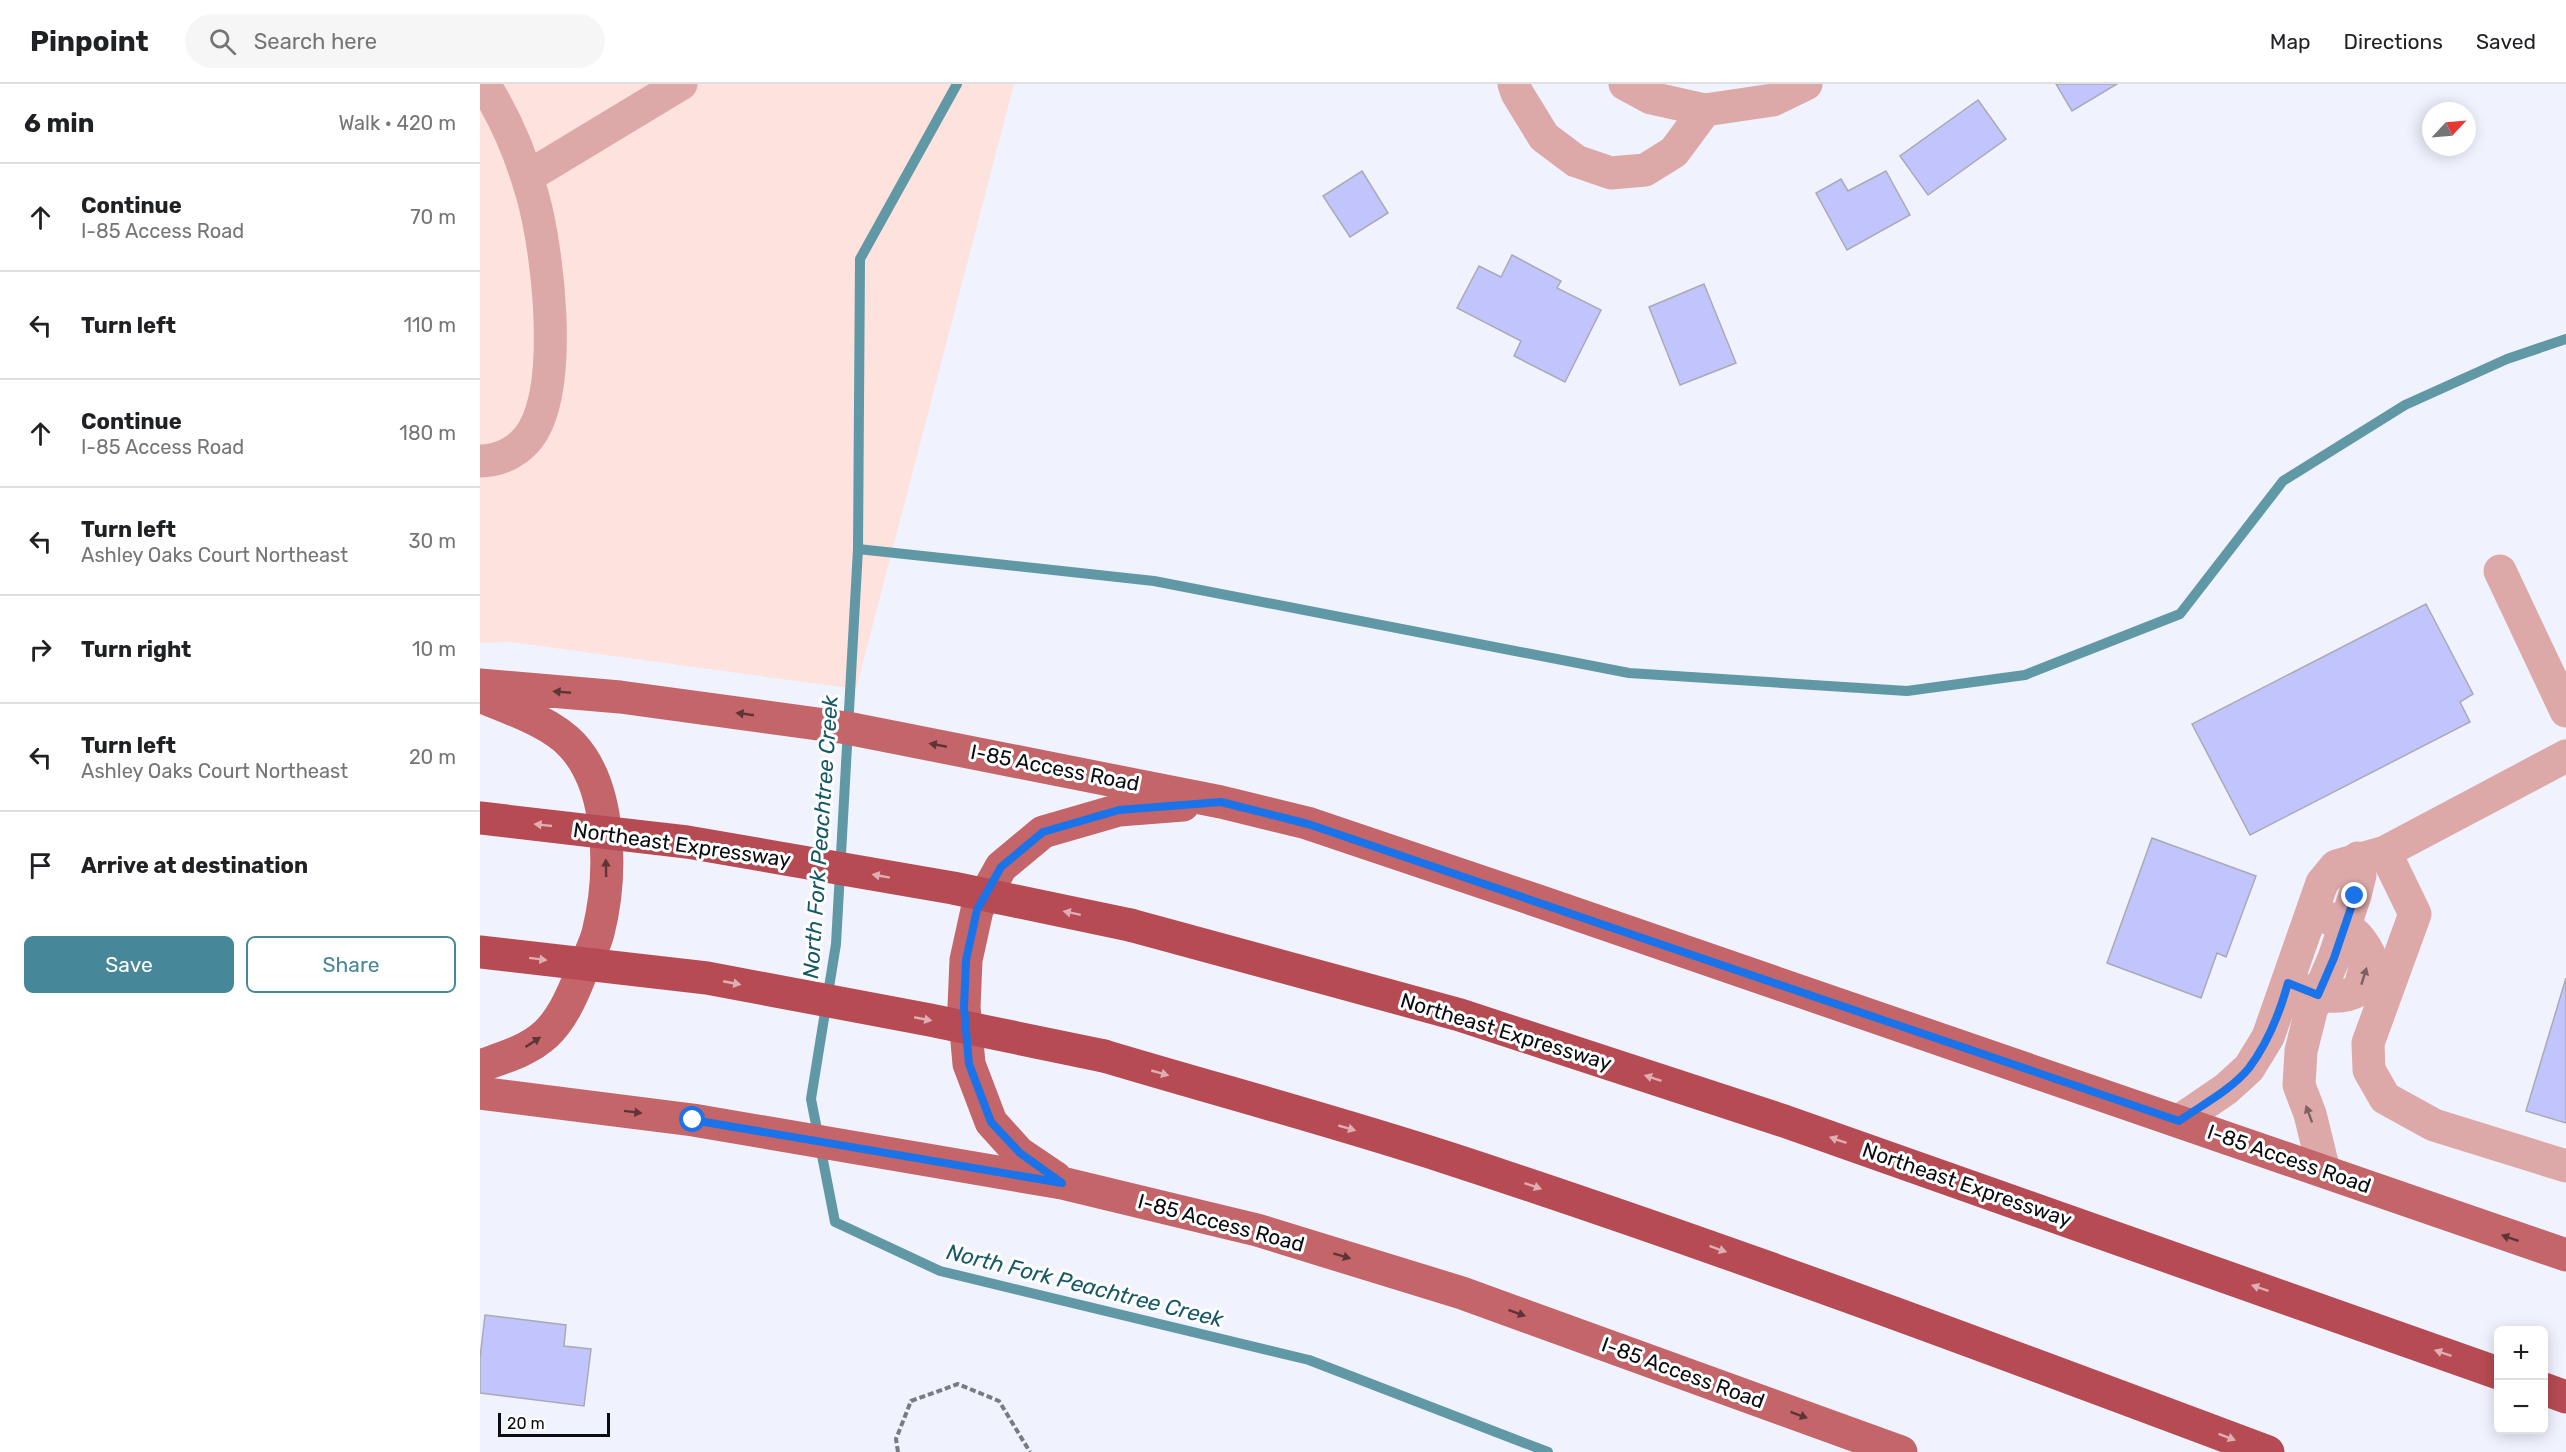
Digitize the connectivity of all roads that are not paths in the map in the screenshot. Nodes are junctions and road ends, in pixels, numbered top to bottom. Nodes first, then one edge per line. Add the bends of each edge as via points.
1 (484, 84) edge
2 (681, 84) edge
3 (1514, 84) edge
4 (1625, 84) edge
5 (1806, 84) edge
6 (1705, 110) junction
7 (527, 177) junction
8 (480, 461) edge
9 (2500, 571) dead end
10 (480, 685) edge
11 (480, 696) edge
12 (2566, 711) edge
13 (2566, 756) edge
14 (1221, 802) junction
15 (480, 818) edge
16 (2372, 855) junction
17 (2312, 912) junction
18 (2345, 924) junction
19 (480, 952) edge
20 (2288, 983) junction
21 (2318, 995) junction
22 (480, 1066) edge
23 (480, 1093) edge
24 (2179, 1121) junction
25 (2566, 1166) edge
26 (2324, 1171) junction
27 (1062, 1183) junction
28 (2566, 1255) edge
29 (2494, 1371) edge
30 (2548, 1390) edge
31 (2566, 1397) edge
32 (1901, 1452) edge
33 (2268, 1452) edge

1 - 7 street via 498,107
2 - 7 street
3 - 6 street via 1544,137 1576,161 1611,173 1645,170 1674,153
4 - 6 street via 1651,98
5 - 6 street via 1773,100
7 - 8 street via 546,272 547,380 542,410 524,443 503,457
9 - 12 street
14 -> 10 main road, I-85 Access Road via 848,728 620,697
22 -> 11 main road via 517,1053 546,1034 569,1001 598,934 606,876 604,821 595,780 572,745 537,720
13 - 16 street
14 - 24 main road, I-85 Access Road via 1364,842
14 - 27 main road via 1119,810 1043,832 1001,867 977,910 966,960 964,1007 969,1064 991,1122 1020,1153
29 -> 15 highway, Northeast Expressway, bridge via 1784,1121 1460,1015 1130,925 953,888 687,842
16 - 17 street via 2336,866 2322,883
16 - 18 street via 2360,875
16 - 25 street via 2415,914 2368,1042 2369,1070 2385,1098 2434,1125
17 - 18 street
17 - 20 street
18 - 21 street
19 -> 33 highway, bridge via 707,978 1104,1056 1444,1156 1680,1236
20 - 21 street
20 - 24 street via 2268,1037 2249,1068
26 -> 21 street via 2299,1085 2301,1051
23 -> 27 main road, I-85 Access Road via 693,1120
24 - 26 main road, I-85 Access Road
28 -> 26 main road, I-85 Access Road
27 -> 32 main road, I-85 Access Road via 1257,1230 1462,1293
30 - 31 highway

